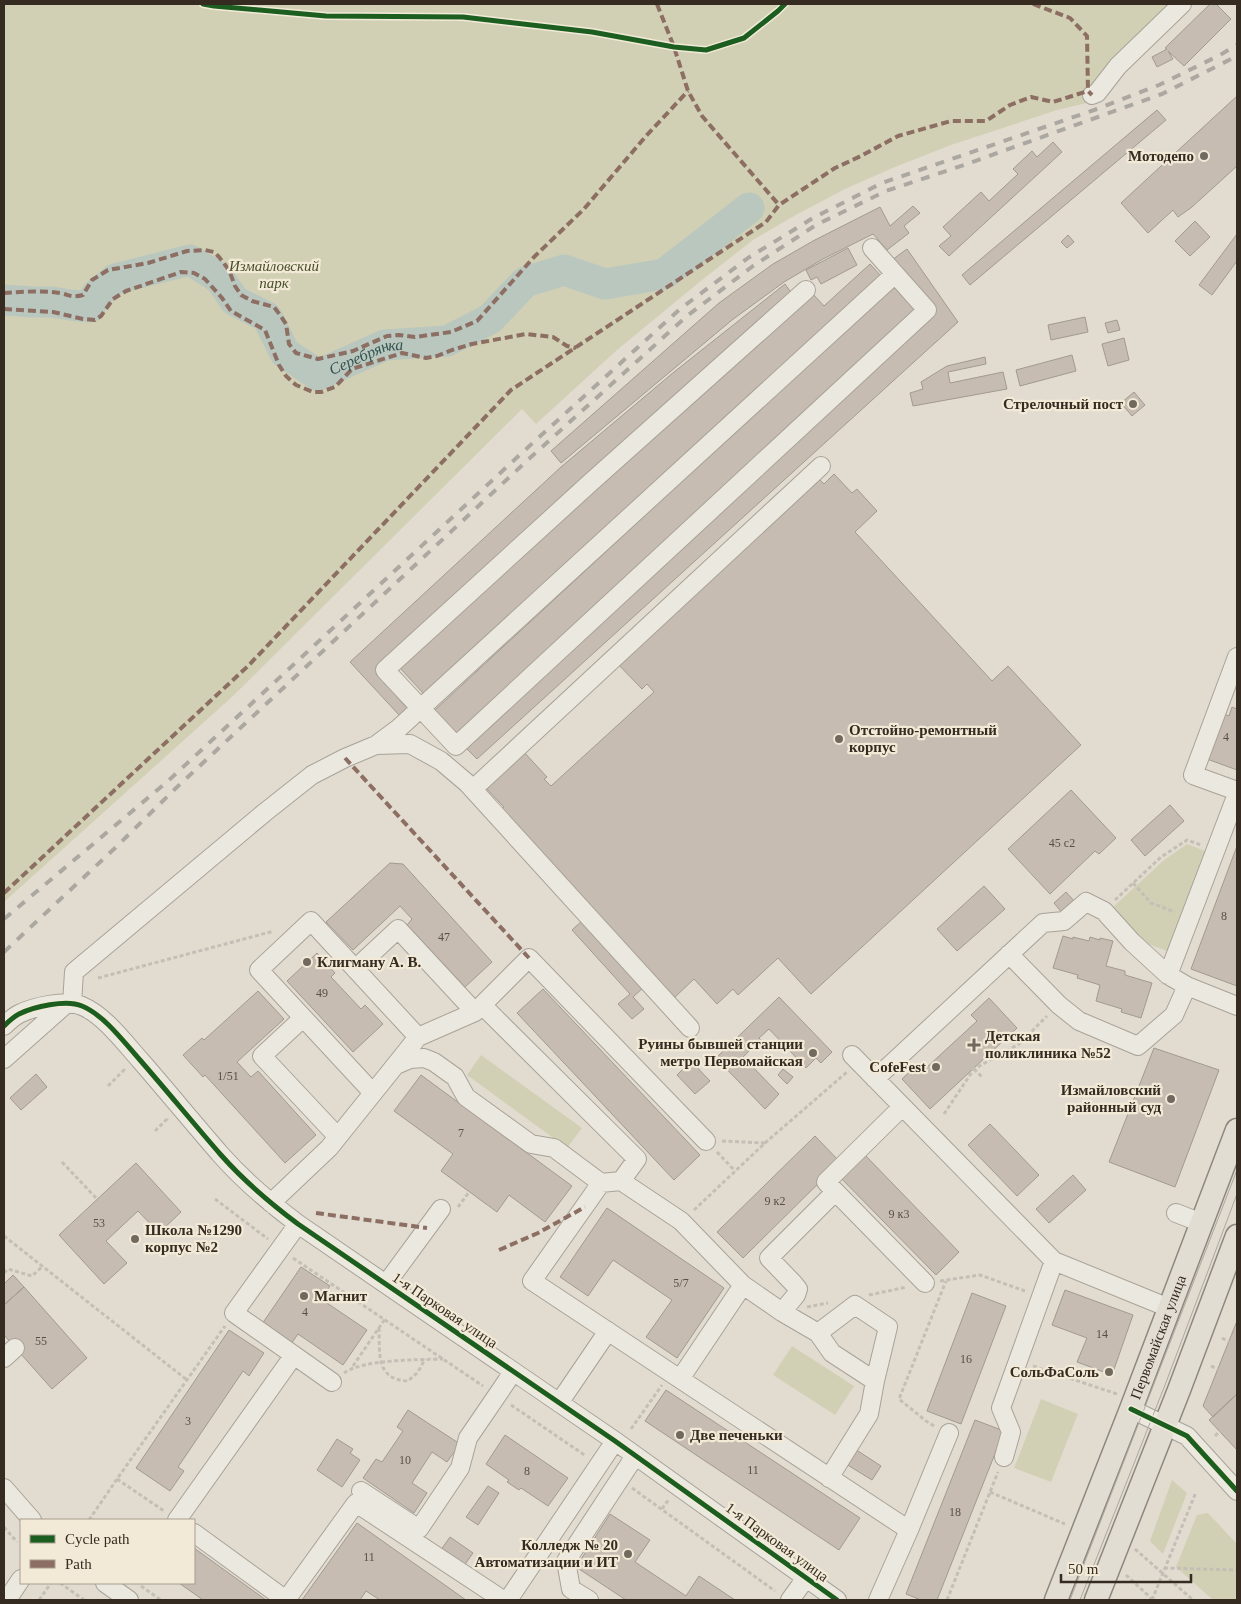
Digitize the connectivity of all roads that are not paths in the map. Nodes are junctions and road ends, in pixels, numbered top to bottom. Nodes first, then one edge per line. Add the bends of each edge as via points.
1 (1182, 4) edge
2 (1092, 95) dead end
3 (872, 248) dead end
4 (895, 274) junction
5 (806, 290) dead end
6 (820, 466) dead end
7 (1237, 657) edge
8 (1231, 692) edge
9 (420, 709) junction
10 (376, 745) junction
11 (473, 789) junction
12 (1237, 793) edge
13 (1009, 954) junction
14 (355, 969) junction
15 (1168, 975) junction
16 (1187, 986) junction
17 (69, 1004) junction
18 (1237, 1006) edge
19 (478, 1009) junction
20 (303, 1018) junction
21 (4, 1026) edge
22 (690, 1028) dead end
23 (418, 1037) junction
24 (856, 1058) road end
25 (4, 1059) edge
26 (396, 1064) junction
27 (875, 1079) junction
28 (373, 1093) junction
29 (902, 1107) junction
30 (1237, 1130) edge
31 (338, 1137) junction
32 (706, 1141) road end
33 (621, 1180) junction
34 (602, 1183) junction
35 (835, 1192) junction
36 (271, 1204) junction
37 (441, 1209) dead end
38 (1176, 1213) dead end
39 (1202, 1223) junction
40 (298, 1224) junction
41 (1237, 1236) edge
42 (1054, 1261) junction
43 (925, 1283) dead end
44 (386, 1284) junction
45 (743, 1285) junction
46 (1169, 1308) junction
47 (782, 1312) junction
48 (608, 1331) junction
49 (818, 1333) junction
50 (294, 1355) junction
51 (513, 1372) junction
52 (675, 1376) junction
53 (875, 1381) junction
54 (332, 1382) road end
55 (1124, 1402) junction
56 (558, 1403) junction
57 (1165, 1424) junction
58 (949, 1433) road end
59 (615, 1441) junction
60 (635, 1456) junction
61 (1004, 1457) road end
62 (829, 1478) junction
63 (4, 1488) edge
64 (361, 1491) dead end
65 (1237, 1491) edge
66 (174, 1518) edge
67 (31, 1519) edge
68 (909, 1530) junction
69 (195, 1533) edge
70 (806, 1578) junction
71 (20, 1580) edge
72 (106, 1584) edge
73 (7, 1600) edge
74 (130, 1600) edge
75 (286, 1600) edge
76 (503, 1600) edge
77 (508, 1600) edge
78 (589, 1600) edge
79 (790, 1600) edge
80 (837, 1600) edge
81 (878, 1600) edge
82 (1056, 1600) edge
83 (1096, 1600) edge

1 - 2 street
3 - 4 street
4 - 9 street
4 - 9 street via 927,310 456,746
5 - 9 street via 385,670
6 - 11 street
7 - 8 street
8 - 12 street via 1193,775
9 - 10 street
10 - 11 street via 410,744 441,761
10 - 17 street via 312,775 74,972
11 - 22 street
12 - 15 street
13 - 15 street via 1044,923 1064,921 1086,902 1104,910
13 - 16 street via 1058,1005 1079,1021 1132,1049 1174,1016
13 - 27 street
14 - 19 street via 398,930
14 - 20 street via 311,921 258,970
14 - 23 street
15 - 16 street
16 - 18 street
17 - 21 street via 41,1006 18,1015
17 - 25 street
17 - 36 street, 1-я Парковая улица via 92,1011 117,1034 222,1156
19 - 23 street
19 - 32 street via 529,958
19 - 33 street via 637,1159
20 - 28 street
20 - 31 street via 262,1056
23 - 26 street
24 - 27 street
26 - 28 street
26 - 34 street via 417,1058 434,1062 454,1077 466,1097 490,1115 531,1144 554,1148
27 - 29 street
28 - 31 street
29 - 35 street via 826,1182
29 - 42 street
30 - 39 main road, Первомайская улица
31 - 36 street
33 - 34 street
33 - 45 street via 681,1222
34 - 48 street via 532,1280
35 - 43 street
35 - 47 street via 768,1258 798,1289
36 - 40 street, 1-я Парковая улица
37 - 44 street
38 - 39 street
39 - 46 main road, Первомайская улица
40 - 44 street, 1-я Парковая улица
40 - 50 street via 234,1313
41 - 57 main road
42 - 46 street
42 - 61 street via 1001,1408 1011,1432
44 - 51 street, 1-я Парковая улица
45 - 47 street
45 - 52 street
46 - 55 main road, Первомайская улица
47 - 49 street
48 - 52 street
48 - 56 street
49 - 53 street via 832,1353
49 - 53 street via 855,1305 888,1327
50 - 54 street
50 - 66 street
51 - 56 street, 1-я Парковая улица
51 - 64 street via 468,1438 460,1468 419,1529
52 - 62 street
53 - 62 street via 869,1414
55 - 57 street
55 - 82 main road, Первомайская улица
56 - 59 street, 1-я Парковая улица
57 - 65 street via 1187,1436
57 - 83 main road
58 - 68 street
59 - 60 street, 1-я Парковая улица
59 - 77 street
60 - 70 street, 1-я Парковая улица
60 - 78 street via 566,1561 572,1588
62 - 68 street
63 - 67 street
68 - 81 street
69 - 75 street
70 - 79 street
70 - 80 street, 1-я Парковая улица
71 - 73 street
72 - 74 street
75 - 76 street via 356,1503

